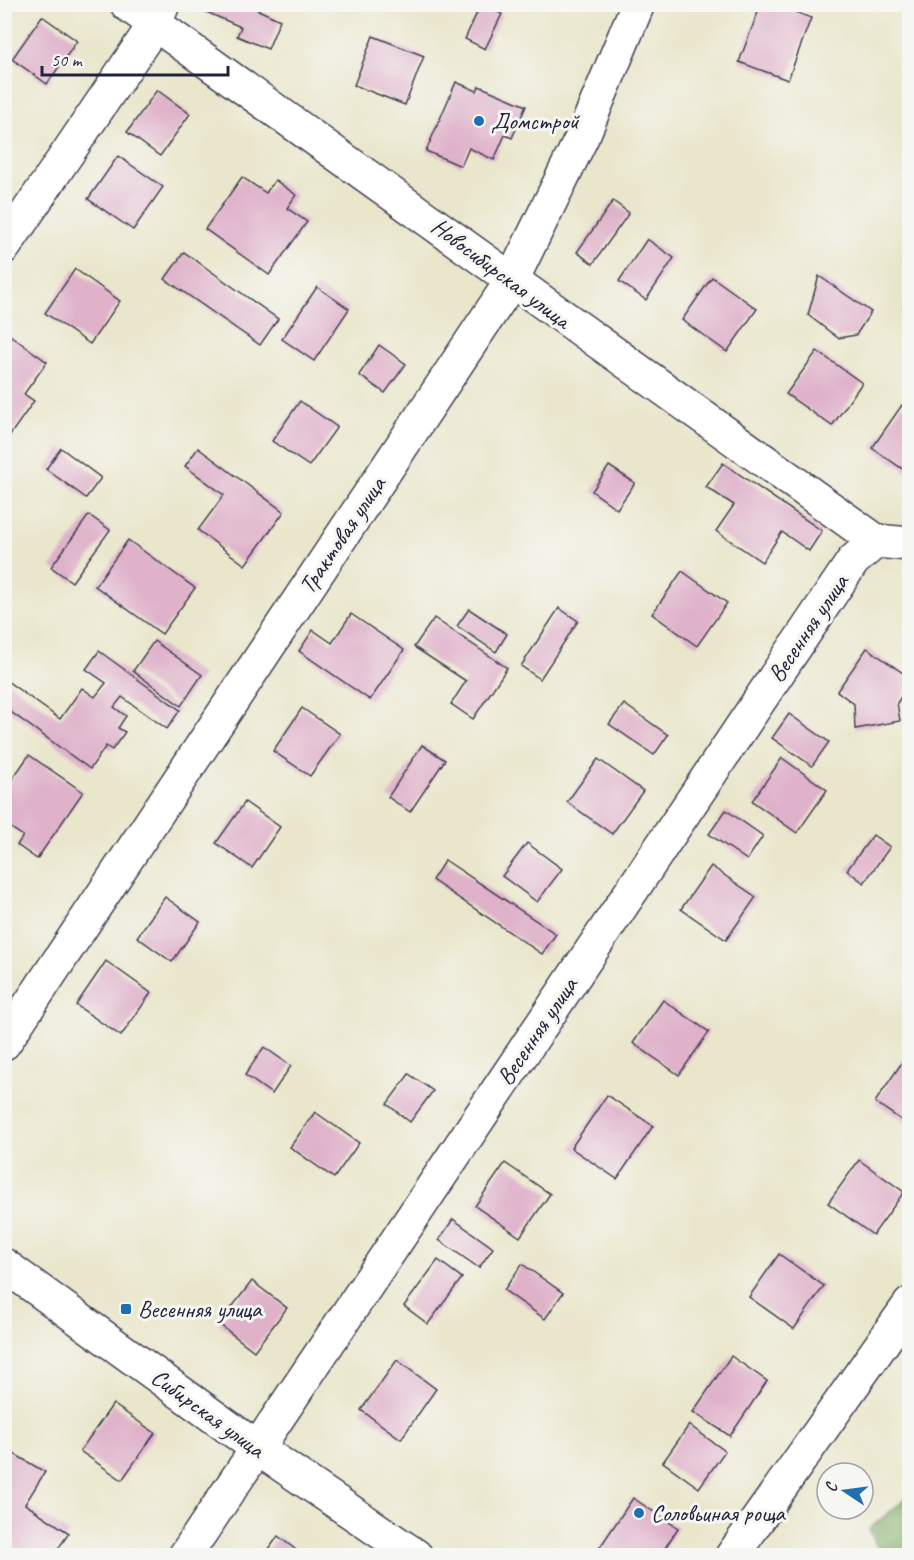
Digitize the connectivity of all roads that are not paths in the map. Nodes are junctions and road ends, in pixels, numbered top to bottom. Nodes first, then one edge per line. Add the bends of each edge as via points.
1 (127, 4) edge
2 (638, 4) edge
3 (159, 14) edge
4 (4, 247) edge
5 (511, 282) junction
6 (876, 541) junction
7 (909, 544) edge
8 (4, 1043) edge
9 (4, 1265) edge
10 (909, 1304) edge
11 (257, 1448) junction
12 (186, 1556) edge
13 (416, 1556) edge
14 (732, 1556) edge

1 - 3 street, Новосибирская улица
2 - 5 street, Трактовая улица via 585,131
3 - 4 street
3 - 5 street, Новосибирская улица
5 - 6 street, Новосибирская улица
5 - 8 street, Трактовая улица
6 - 7 street
6 - 11 street, Весенняя улица via 853,561
9 - 11 street, Сибирская улица
10 - 14 street
11 - 12 street, Весенняя улица
11 - 13 street, Сибирская улица

